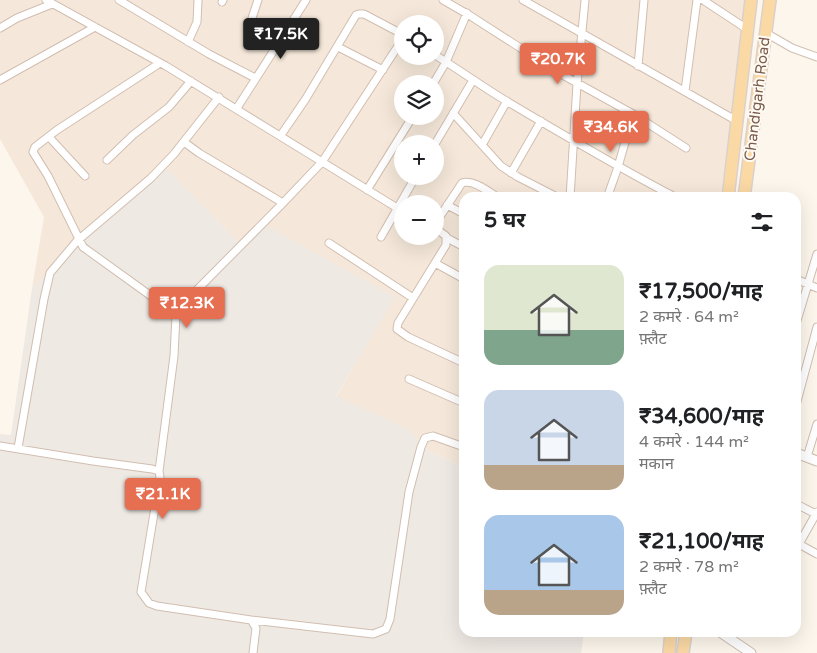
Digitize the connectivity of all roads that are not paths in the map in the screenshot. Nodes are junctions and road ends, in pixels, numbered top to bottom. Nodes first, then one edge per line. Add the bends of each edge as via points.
1 (119, 0) edge
2 (198, 0) edge
3 (258, 0) edge
4 (306, 0) edge
5 (444, 0) edge
6 (522, 0) edge
7 (585, 0) edge
8 (644, 0) edge
9 (697, 0) edge
10 (703, 0) edge
11 (751, 0) edge
12 (770, 0) edge
13 (49, 2) edge
14 (132, 3) edge
15 (467, 14) junction
16 (252, 18) dead end
17 (0, 28) edge
18 (95, 28) junction
19 (747, 29) junction
20 (394, 30) edge
21 (766, 32) junction
22 (581, 33) junction
23 (188, 42) junction
24 (338, 47) junction
25 (394, 53) edge
26 (817, 57) edge
27 (446, 62) junction
28 (160, 63) junction
29 (638, 66) junction
30 (383, 70) junction
31 (438, 75) edge
32 (255, 78) junction
33 (0, 80) edge
34 (474, 80) junction
35 (191, 81) junction
36 (577, 84) junction
37 (685, 91) junction
38 (218, 98) junction
39 (507, 101) junction
40 (236, 108) junction
41 (453, 113) junction
42 (633, 114) junction
43 (541, 121) junction
44 (736, 122) junction
45 (407, 125) edge
46 (440, 135) edge
47 (281, 136) junction
48 (49, 137) junction
49 (573, 141) junction
50 (184, 142) junction
51 (482, 145) junction
52 (686, 148) dead end
53 (108, 160) dead end
54 (322, 162) junction
55 (618, 167) junction
56 (511, 173) junction
57 (85, 176) dead end
58 (367, 190) junction
59 (488, 192) edge
60 (547, 192) edge
61 (570, 192) edge
62 (609, 192) edge
63 (666, 192) edge
64 (729, 192) edge
65 (745, 192) edge
66 (283, 203) junction
67 (448, 204) junction
68 (394, 206) edge
69 (444, 210) edge
70 (459, 211) edge
71 (394, 218) edge
72 (444, 234) edge
73 (381, 237) dead end
74 (448, 238) junction
75 (79, 240) junction
76 (329, 242) dead end
77 (459, 244) edge
78 (817, 254) edge
79 (435, 263) junction
80 (459, 276) edge
81 (801, 282) edge
82 (808, 284) junction
83 (817, 288) edge
84 (413, 298) junction
85 (801, 307) edge
86 (175, 312) junction
87 (817, 327) edge
88 (459, 361) edge
89 (409, 379) dead end
90 (801, 386) edge
91 (459, 401) edge
92 (817, 424) edge
93 (459, 445) edge
94 (0, 446) edge
95 (18, 448) junction
96 (801, 455) edge
97 (807, 458) junction
98 (817, 461) edge
99 (159, 471) junction
100 (801, 506) edge
101 (817, 513) edge
102 (801, 538) edge
103 (801, 545) edge
104 (817, 554) edge
105 (251, 620) junction
106 (670, 637) edge
107 (685, 637) edge
108 (727, 637) edge
109 (253, 653) edge
110 (668, 653) edge
111 (683, 653) edge
112 (751, 653) edge

1 - 14 street
2 - 23 street via 197,22
3 - 16 street
4 - 32 street
5 - 15 street
6 - 22 street
7 - 22 street
8 - 29 street
9 - 37 street
10 - 19 street
11 - 19 main road, Chandigarh Road
12 - 21 main road, Chandigarh Road
13 - 17 street
13 - 18 street
14 - 23 street
15 - 27 street
15 - 36 street
18 - 28 street
18 - 33 street
19 - 44 main road, Chandigarh Road
20 - 24 street via 359,14 354,17
21 - 26 street via 792,48
21 - 65 main road, Chandigarh Road
22 - 29 street
22 - 36 street
23 - 32 street
24 - 30 street
24 - 47 street
25 - 30 street
27 - 31 street
27 - 34 street
28 - 35 street
28 - 48 street
29 - 37 street
30 - 54 street
32 - 40 street
34 - 39 street
34 - 41 street
35 - 38 street
35 - 53 street via 169,107
36 - 42 street
36 - 49 street
37 - 44 street
38 - 40 street
38 - 50 street
39 - 43 street
39 - 51 street
40 - 47 street
41 - 46 street
41 - 51 street
42 - 52 street
42 - 55 street
43 - 49 street
43 - 56 street
44 - 64 main road, Chandigarh Road
45 - 58 street
47 - 54 street
48 - 57 street
48 - 75 street via 34,147 33,152
49 - 55 street
49 - 61 street
50 - 66 street
50 - 75 street via 145,183
51 - 56 street
54 - 58 street
54 - 66 street
55 - 62 street
55 - 63 street
56 - 60 street
58 - 68 street
59 - 67 street via 465,182
66 - 86 street
67 - 69 street
67 - 70 street
71 - 73 street
72 - 74 street
74 - 77 street
74 - 79 street
75 - 86 street via 84,248
75 - 95 street via 48,279
76 - 84 street
78 - 82 street
79 - 80 street
79 - 84 street
81 - 82 street
82 - 83 street
82 - 85 street
84 - 88 street via 396,329
86 - 99 street via 174,356
87 - 90 street
89 - 91 street
92 - 97 street
93 - 105 street via 433,436 426,438 421,447 409,492 386,629 373,634
94 - 95 street
95 - 99 street
96 - 97 street
97 - 98 street
99 - 105 street via 141,592 144,598 156,606
100 - 101 street
101 - 102 street
103 - 104 street
105 - 109 street via 256,628
106 - 110 main road
107 - 111 main road
108 - 112 street

